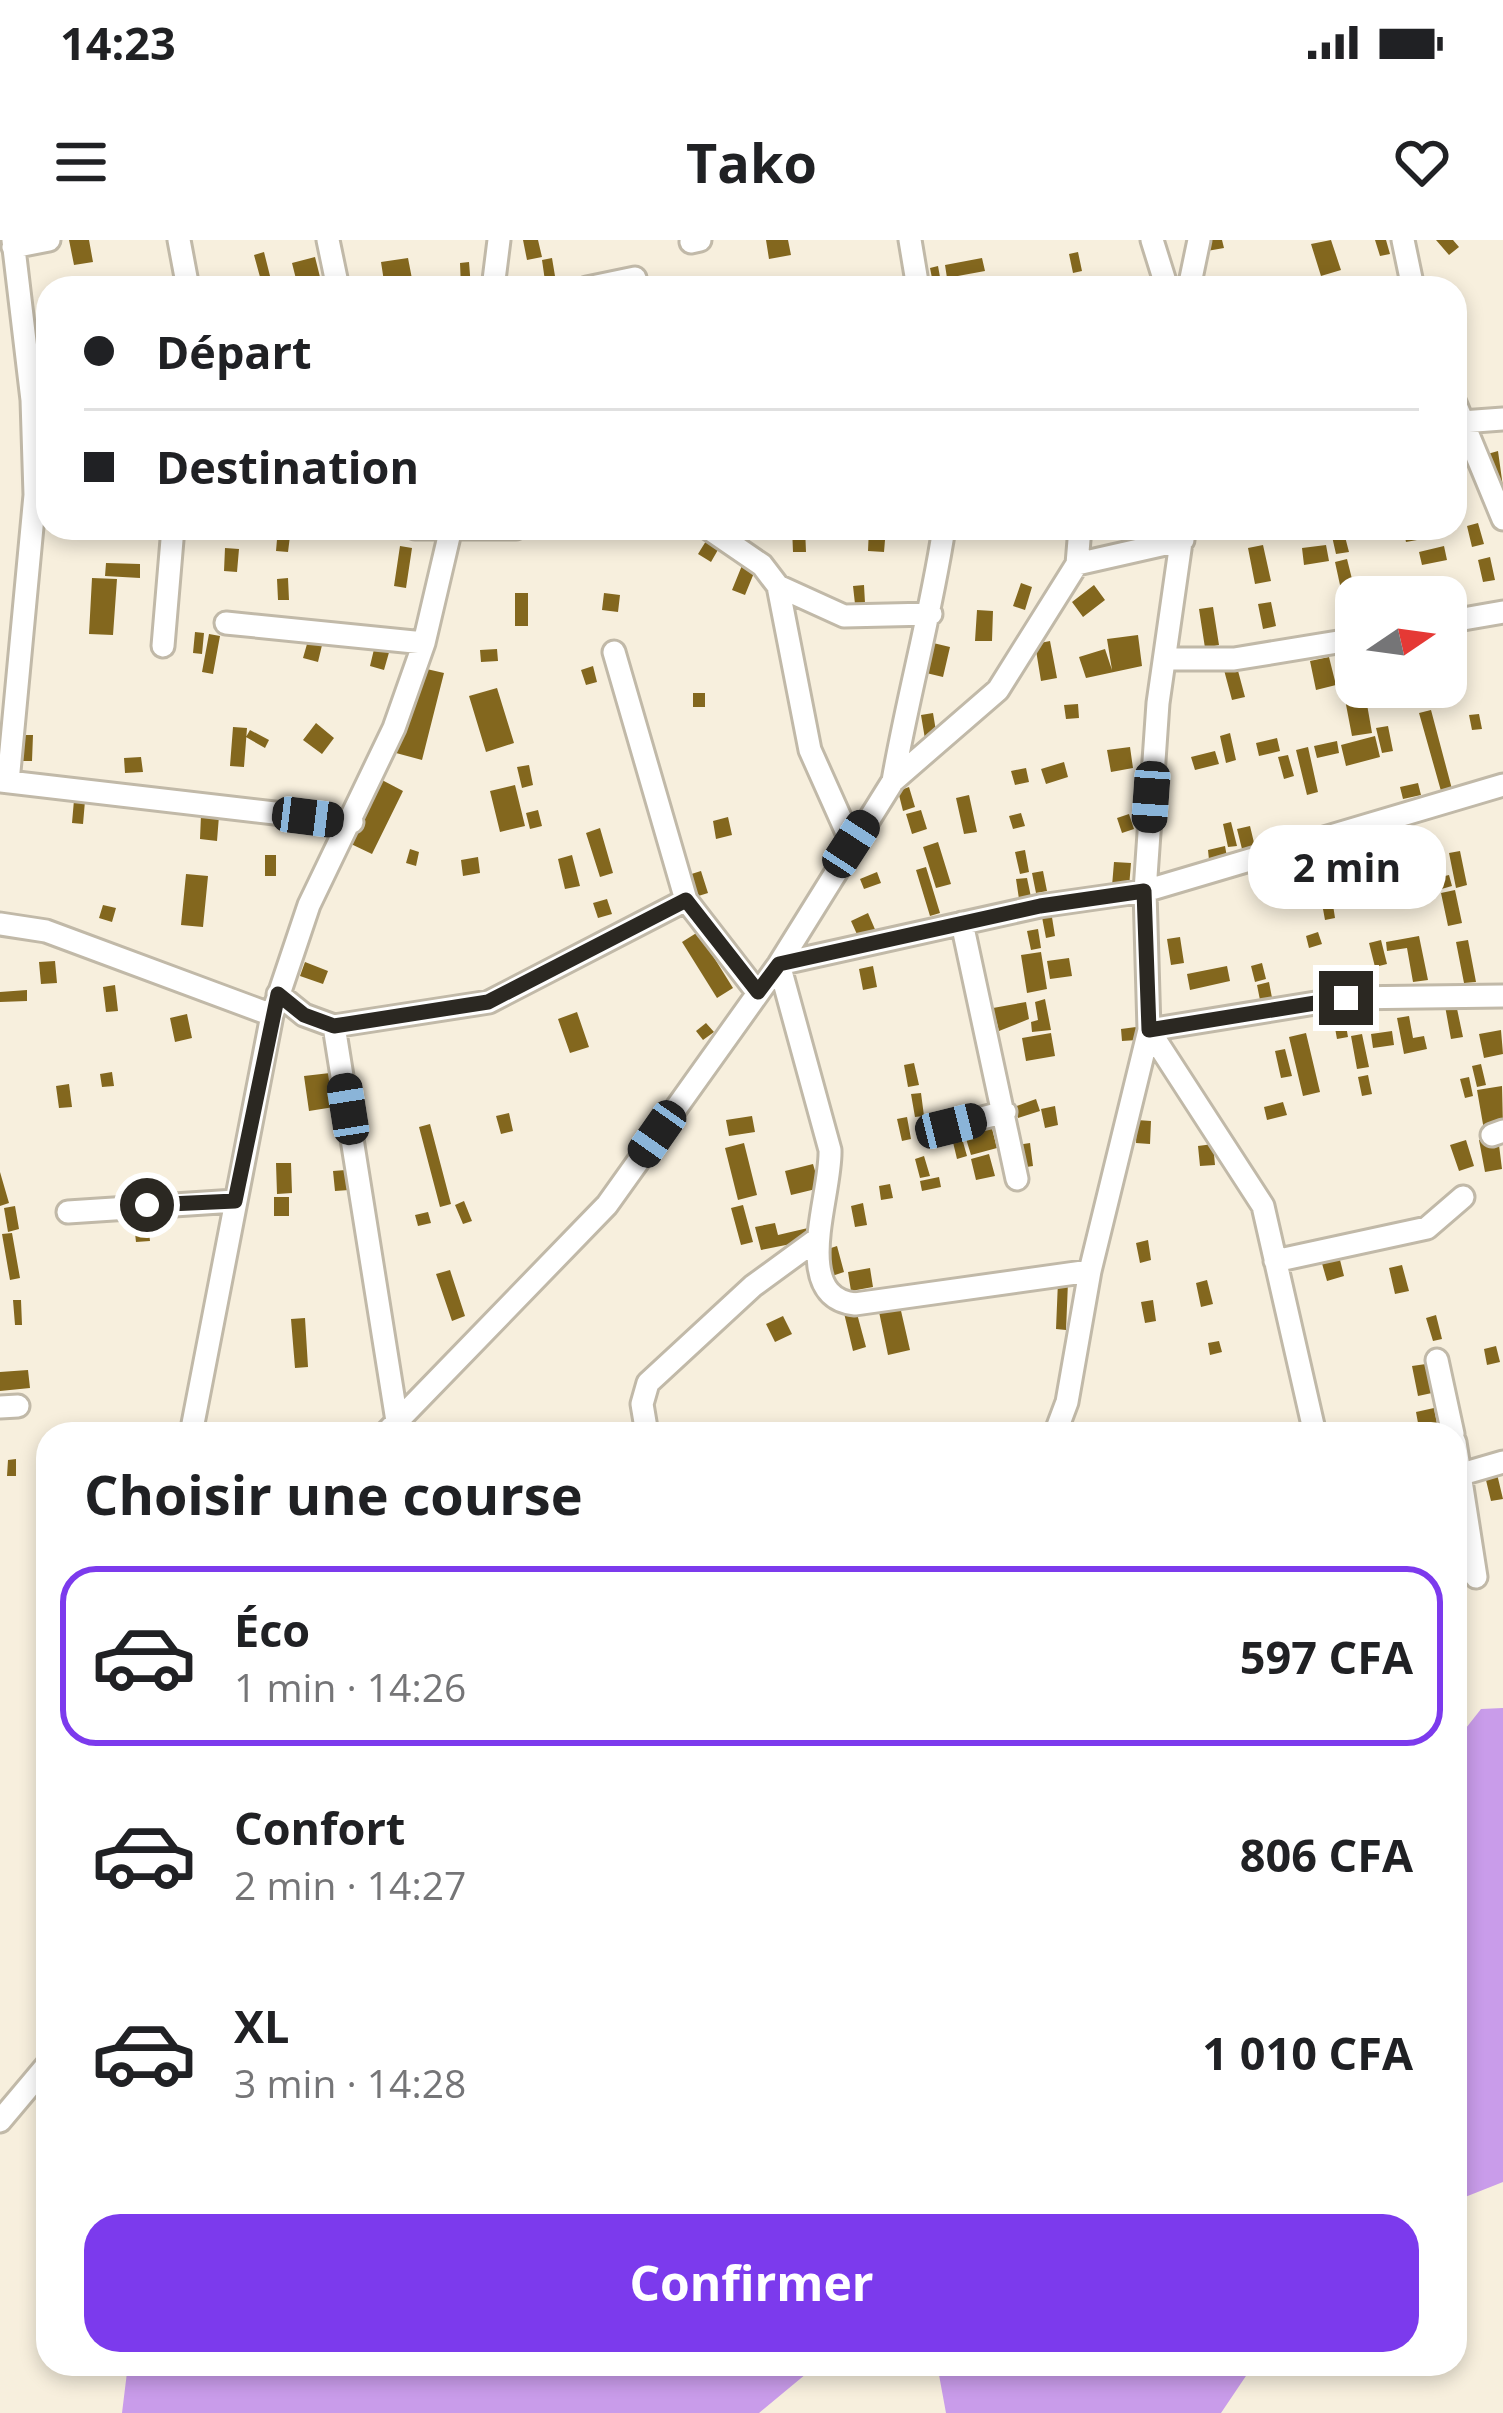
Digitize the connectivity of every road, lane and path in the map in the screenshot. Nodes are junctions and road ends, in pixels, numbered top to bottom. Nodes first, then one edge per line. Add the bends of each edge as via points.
1 (49, 240) edge
2 (179, 240) edge
3 (328, 240) edge
4 (499, 240) edge
5 (910, 240) edge
6 (1152, 240) edge
7 (1198, 240) edge
8 (1403, 240) edge
9 (13, 244) edge
10 (186, 276) edge
11 (336, 276) edge
12 (494, 276) edge
13 (916, 276) edge
14 (1163, 276) edge
15 (1191, 276) edge
16 (1410, 276) edge
17 (36, 375) edge
18 (1467, 413) edge
19 (1503, 419) edge
20 (1467, 433) edge
21 (1503, 519) edge
22 (36, 535) edge
23 (172, 540) edge
24 (449, 540) edge
25 (726, 540) edge
26 (942, 540) edge
27 (1079, 540) edge
28 (1162, 540) edge
29 (1182, 540) edge
30 (1077, 564) junction
31 (778, 586) junction
32 (1503, 612) edge
33 (932, 614) junction
34 (1467, 618) edge
35 (226, 622) dead end
36 (1335, 642) edge
37 (424, 643) junction
38 (164, 646) dead end
39 (614, 652) dead end
40 (1165, 659) junction
41 (892, 781) junction
42 (4, 782) edge
43 (1503, 784) edge
44 (352, 822) junction
45 (851, 844) junction
46 (1144, 891) junction
47 (686, 900) junction
48 (962, 923) junction
49 (0, 924) edge
50 (779, 964) junction
51 (758, 992) junction
52 (1503, 996) edge
53 (275, 1004) junction
54 (334, 1026) junction
55 (1149, 1030) junction
56 (1005, 1112) junction
57 (951, 1126) dead end
58 (1017, 1179) dead end
59 (1463, 1197) dead end
60 (235, 1201) junction
61 (68, 1212) dead end
62 (816, 1240) junction
63 (1276, 1261) junction
64 (1090, 1271) junction
65 (1437, 1360) dead end
66 (193, 1422) edge
67 (390, 1422) edge
68 (397, 1422) edge
69 (645, 1422) edge
70 (1060, 1422) edge
71 (1312, 1422) edge
72 (1451, 1422) edge
73 (1503, 1462) edge
74 (1467, 1472) edge
75 (1467, 1526) edge
76 (1476, 1577) dead end
77 (36, 2077) edge
78 (0, 2120) edge

1 - 9 street
2 - 10 street
3 - 11 street
4 - 12 street
5 - 13 street
6 - 14 street
7 - 15 street
8 - 16 street
9 - 17 street
18 - 19 street
20 - 21 street
22 - 42 street
23 - 38 street
24 - 37 street
25 - 31 street
26 - 33 street
27 - 30 street
28 - 30 street
29 - 40 street
30 - 41 street via 998,690
31 - 33 street via 844,616
31 - 45 street via 810,750
32 - 34 street
33 - 41 street
35 - 37 street
36 - 40 street via 1234,659
37 - 44 street
39 - 47 street
40 - 46 street
41 - 45 street
42 - 44 street
43 - 46 street
44 - 53 street via 309,905
45 - 50 street
46 - 48 street
46 - 55 street
47 - 51 street
47 - 54 street via 488,1002
48 - 50 street
48 - 56 street
49 - 53 street via 46,931
50 - 51 street
50 - 62 street via 830,1150
51 - 68 street via 607,1205
52 - 55 street via 1346,998
53 - 54 street
53 - 60 street
54 - 67 street
55 - 63 street via 1263,1206
55 - 64 street
56 - 57 street
56 - 58 street
59 - 63 street via 1427,1228
60 - 61 street
60 - 66 street
62 - 64 street via 824,1289 836,1302
62 - 69 street via 648,1383
63 - 71 street
64 - 70 street
65 - 72 street
73 - 74 street
75 - 76 street
77 - 78 street

